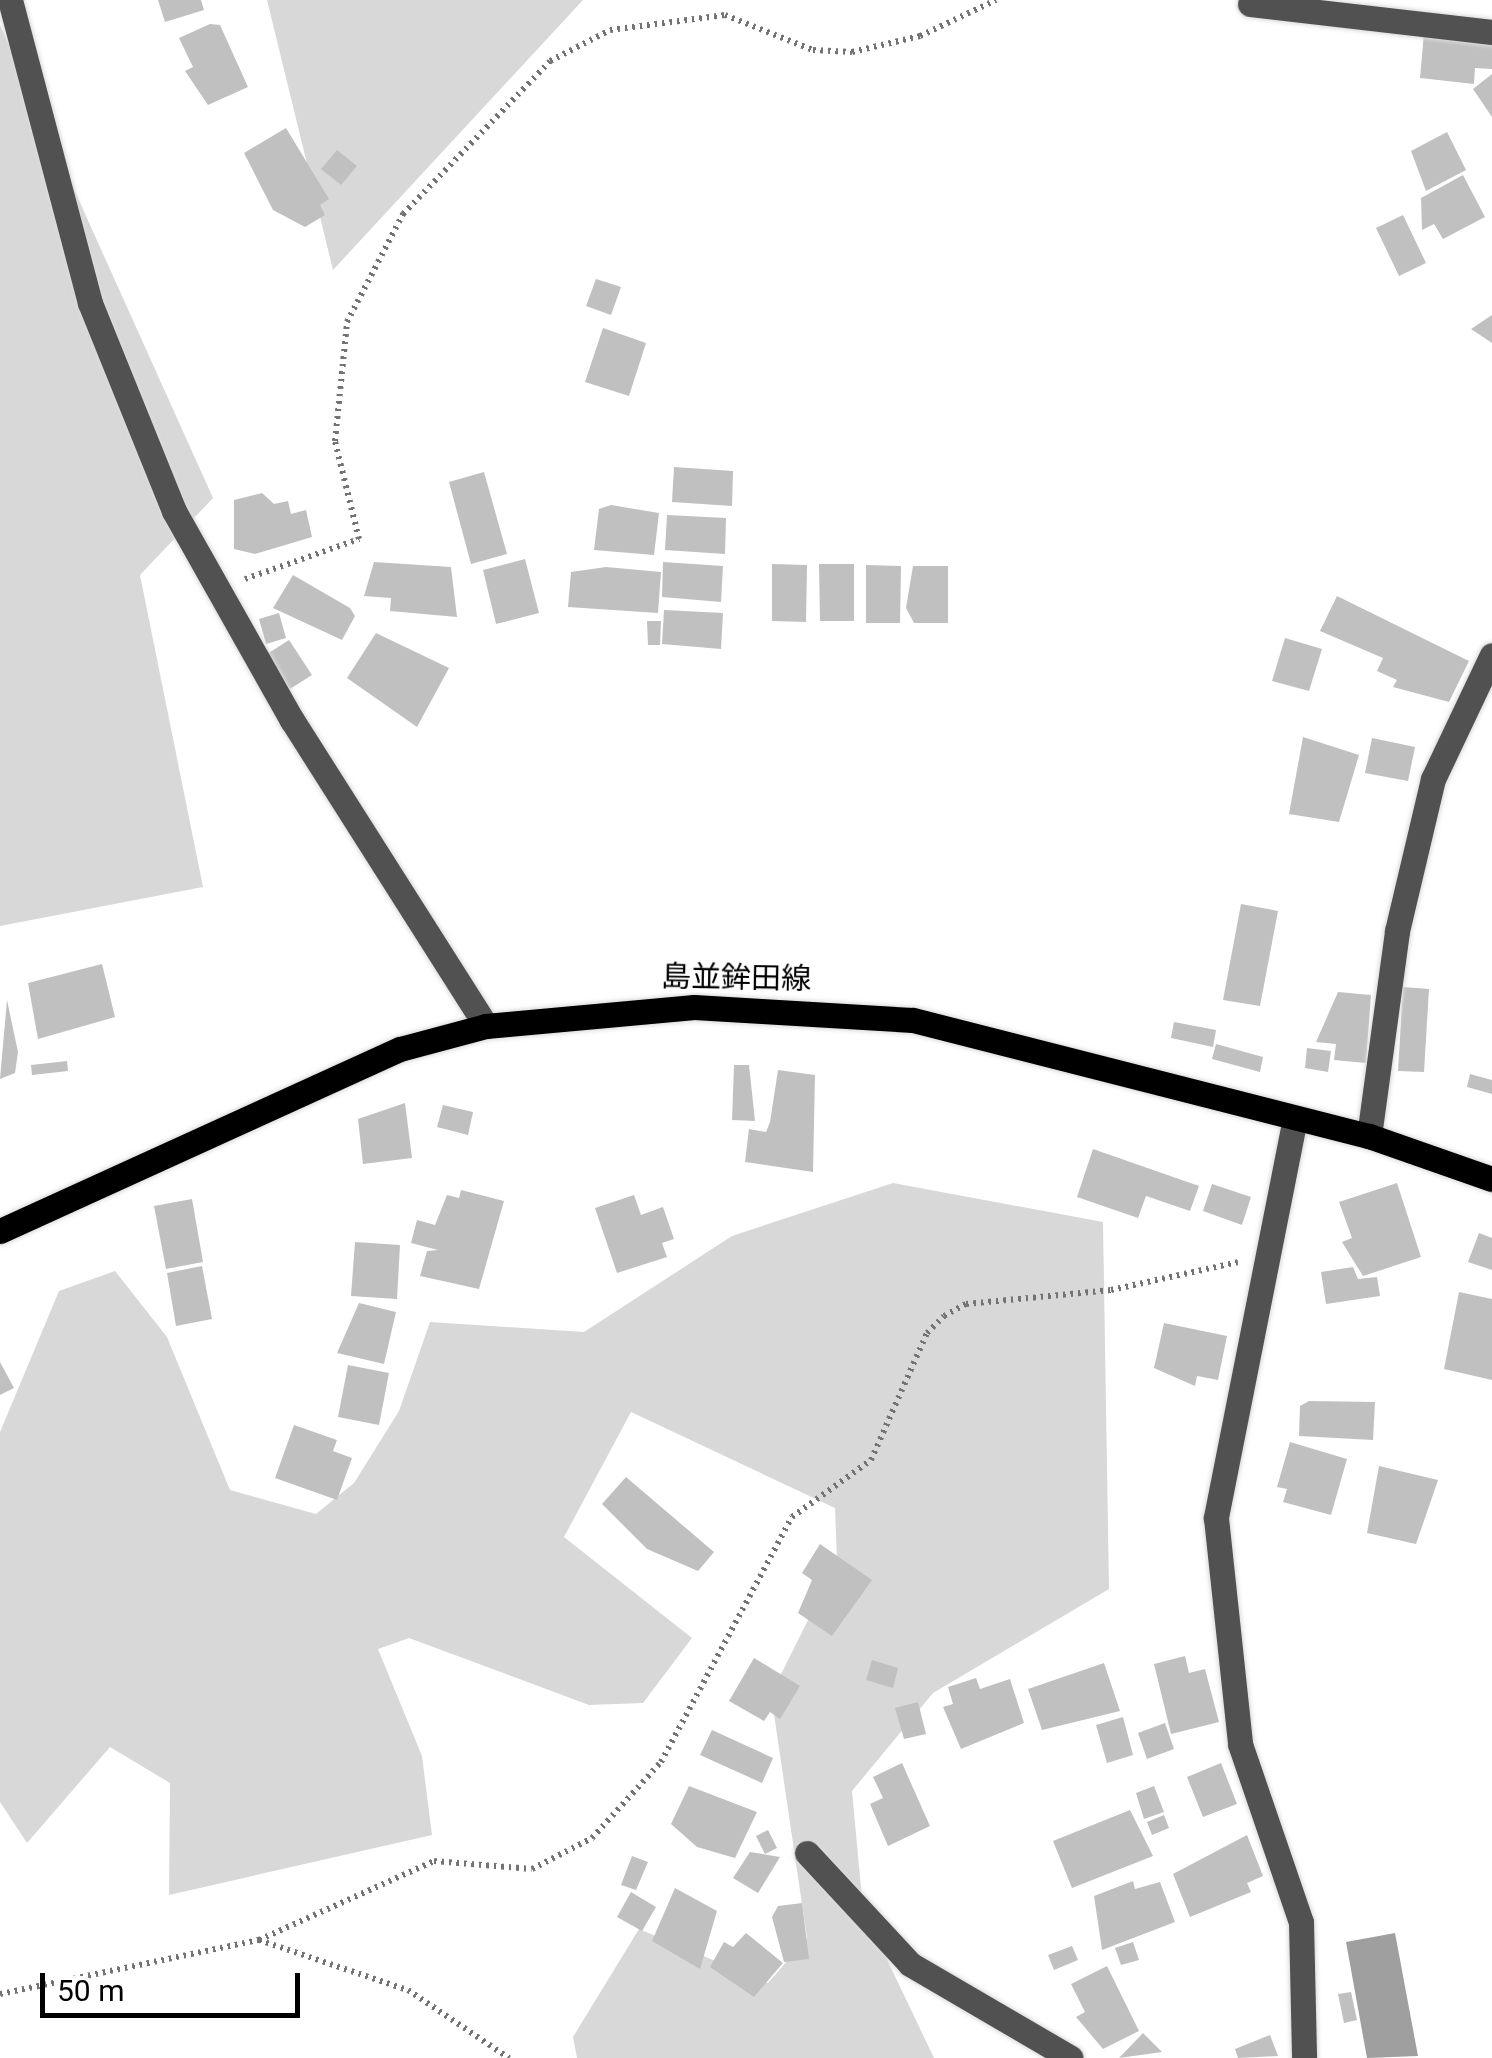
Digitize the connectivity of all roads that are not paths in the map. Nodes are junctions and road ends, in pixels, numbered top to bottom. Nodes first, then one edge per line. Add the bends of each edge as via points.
1 (10, 0) edge
2 (1250, 4) dead end
3 (1492, 32) edge
4 (1492, 655) edge
5 (486, 1026) junction
6 (1295, 1118) junction
7 (1369, 1136) junction
8 (1492, 1179) edge
9 (0, 1230) edge
10 (807, 1853) dead end
11 (1071, 2058) edge
12 (1304, 2058) edge

1 - 5 street via 90,303 213,589
2 - 3 street
4 - 7 street via 1434,779 1397,931
5 - 6 main road, 島並鉾田線 via 694,1007 913,1020
5 - 9 main road, 島並鉾田線 via 400,1049
6 - 7 main road, 島並鉾田線
6 - 12 street via 1216,1518 1240,1744 1300,1922
7 - 8 main road, 島並鉾田線
10 - 11 street via 910,1964

